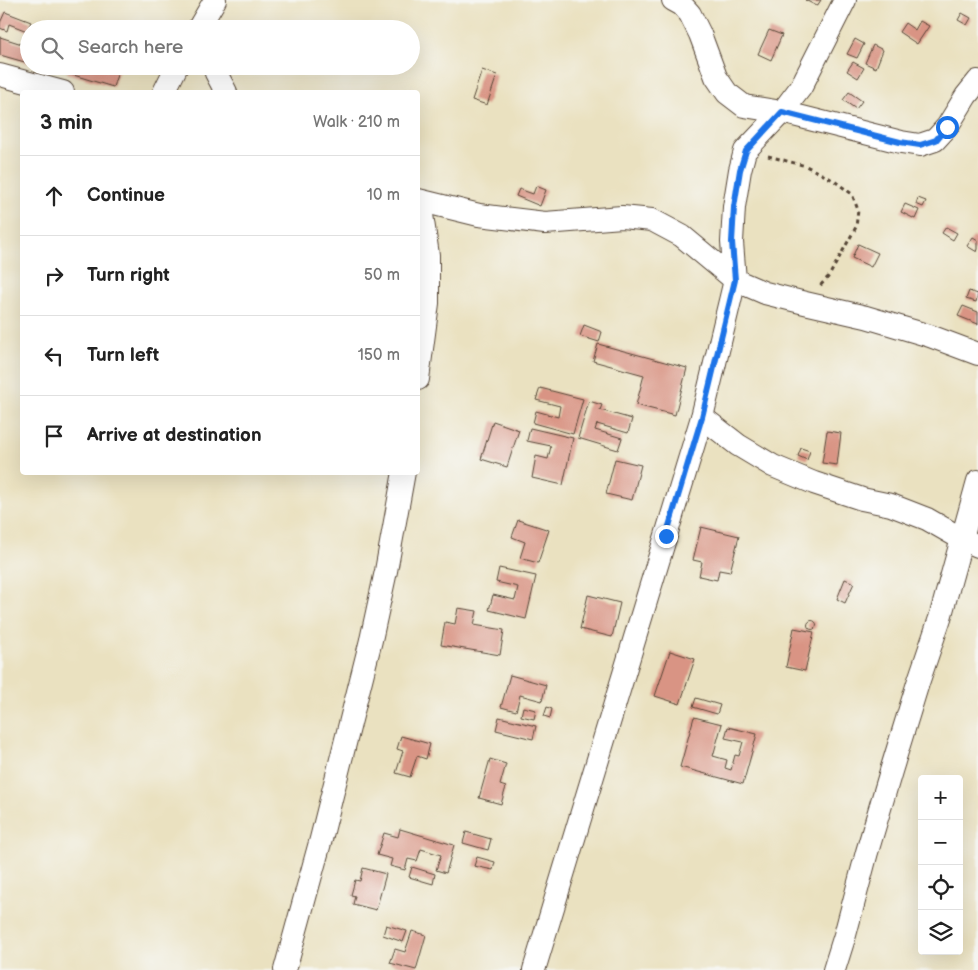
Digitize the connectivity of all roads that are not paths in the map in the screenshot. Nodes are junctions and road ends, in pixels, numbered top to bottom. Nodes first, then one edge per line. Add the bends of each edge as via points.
1 (673, 0) edge
2 (846, 0) edge
3 (0, 75) edge
4 (172, 75) edge
5 (217, 75) edge
6 (978, 81) edge
7 (56, 90) edge
8 (165, 90) edge
9 (225, 90) edge
10 (782, 112) junction
11 (420, 201) edge
12 (420, 207) edge
13 (735, 280) junction
14 (978, 354) edge
15 (420, 364) edge
16 (702, 417) junction
17 (403, 475) edge
18 (978, 480) edge
19 (970, 542) edge
20 (285, 970) edge
21 (534, 970) edge
22 (834, 970) edge

1 - 10 street via 690,14 716,77 727,93 744,106
2 - 10 street via 801,87
3 - 7 street
4 - 8 street
5 - 9 street
6 - 10 street via 936,140 920,145
10 - 13 street via 746,151 740,170 732,242
11 - 13 street via 479,215 545,223 622,217 652,220 682,236
12 - 15 street via 428,255 428,303
13 - 14 street via 765,293 866,317
13 - 16 street
16 - 19 street via 773,466 814,483 927,519
16 - 21 street
17 - 20 street via 371,640
18 - 19 street
19 - 22 street via 918,683

